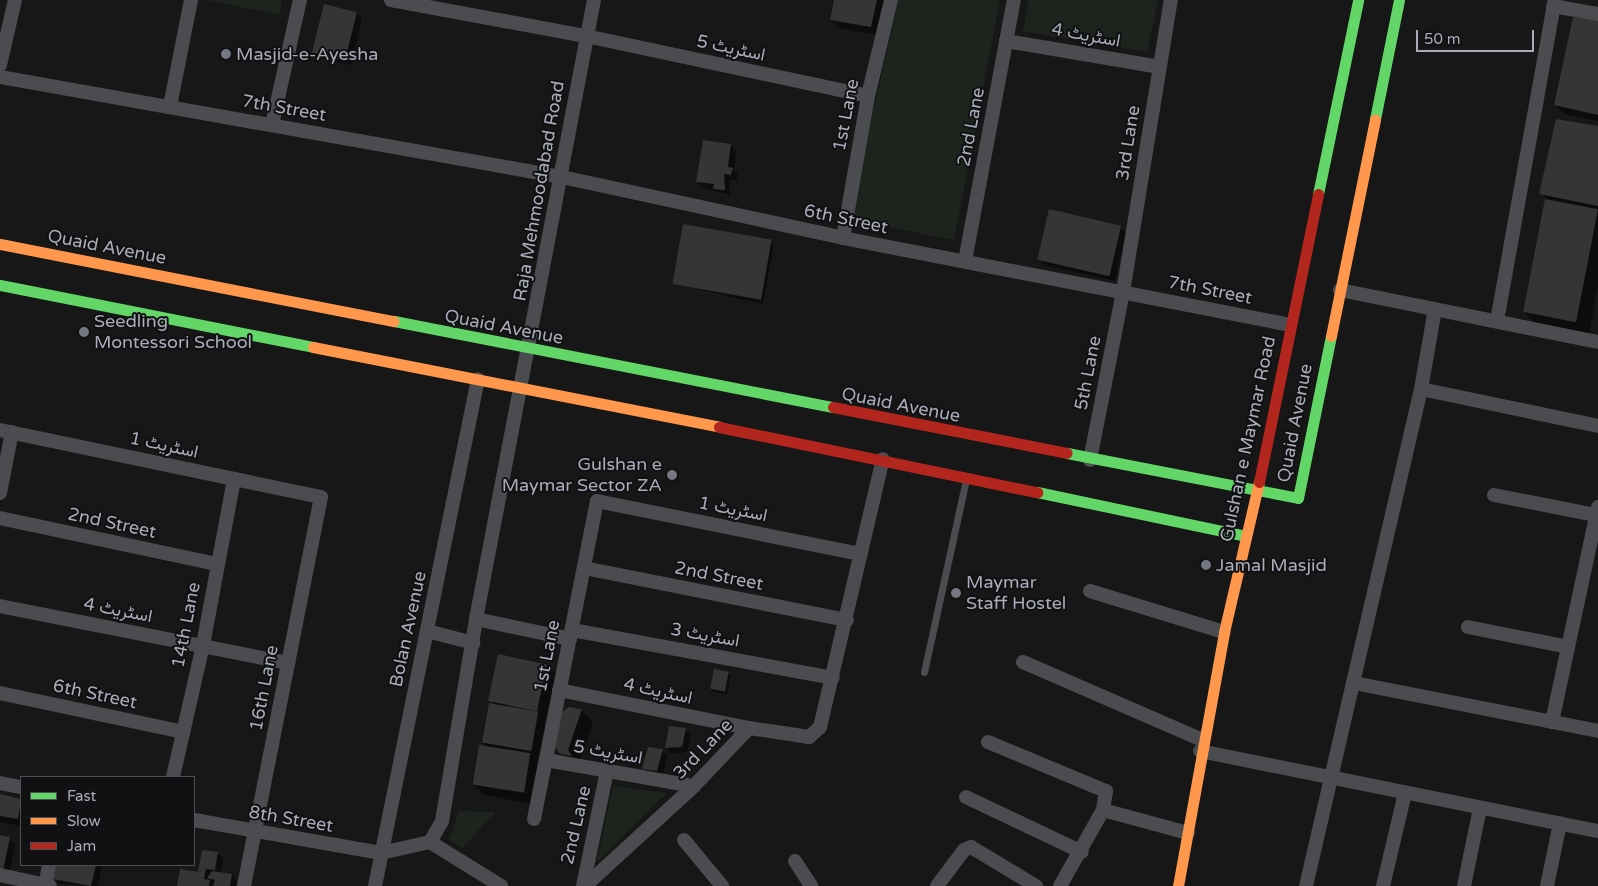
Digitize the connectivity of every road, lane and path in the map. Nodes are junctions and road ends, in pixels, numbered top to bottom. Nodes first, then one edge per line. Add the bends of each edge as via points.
1 (15, 0) edge
2 (191, 0) edge
3 (300, 0) edge
4 (391, 0) edge
5 (594, 0) edge
6 (891, 0) edge
7 (1014, 0) edge
8 (1171, 0) edge
9 (1358, 0) edge
10 (1399, 0) edge
11 (1554, 3) edge
12 (1598, 14) edge
13 (586, 36) junction
14 (1006, 41) junction
15 (0, 65) edge
16 (1160, 67) junction
17 (0, 77) edge
18 (868, 96) junction
19 (170, 106) junction
20 (272, 125) junction
21 (562, 177) junction
22 (843, 238) junction
23 (0, 244) edge
24 (964, 261) junction
25 (0, 285) edge
26 (1340, 290) junction
27 (1123, 292) junction
28 (1435, 309) junction
29 (1497, 322) junction
30 (1290, 325) junction
31 (1598, 342) edge
32 (528, 350) junction
33 (478, 378) junction
34 (520, 388) junction
35 (1421, 389) junction
36 (1598, 426) edge
37 (6, 431) edge
38 (882, 459) junction
39 (1090, 460) junction
40 (967, 476) junction
41 (234, 479) junction
42 (1257, 490) junction
43 (0, 493) edge
44 (1494, 495) dead end
45 (321, 497) joint
46 (598, 501) joint
47 (1597, 511) edge
48 (0, 518) edge
49 (1245, 536) junction
50 (861, 554) junction
51 (217, 564) junction
52 (584, 568) junction
53 (1090, 591) dead end
54 (0, 606) edge
55 (476, 620) junction
56 (847, 620) junction
57 (1468, 627) dead end
58 (427, 631) junction
59 (1224, 632) junction
60 (571, 635) junction
61 (473, 643) junction
62 (203, 645) junction
63 (1568, 647) junction
64 (1024, 662) dead end
65 (288, 663) junction
66 (924, 672) dead end
67 (833, 678) junction
68 (1354, 683) junction
69 (560, 690) junction
70 (0, 693) edge
71 (1552, 722) junction
72 (749, 728) junction
73 (1598, 731) edge
74 (183, 732) junction
75 (988, 742) dead end
76 (1201, 745) junction
77 (546, 760) junction
78 (607, 771) junction
79 (173, 776) edge
80 (1333, 779) junction
81 (0, 784) edge
82 (694, 786) junction
83 (20, 787) edge
84 (1405, 793) junction
85 (966, 797) dead end
86 (1480, 808) junction
87 (1103, 810) junction
88 (534, 819) dead end
89 (195, 820) edge
90 (1560, 823) junction
91 (1598, 831) edge
92 (255, 832) junction
93 (1188, 833) junction
94 (684, 840) dead end
95 (430, 842) junction
96 (1082, 852) junction
97 (381, 853) junction
98 (795, 861) dead end
99 (49, 866) edge
100 (0, 875) edge
101 (46, 886) edge
102 (244, 886) edge
103 (375, 886) edge
104 (501, 886) edge
105 (584, 886) edge
106 (722, 886) edge
107 (811, 886) edge
108 (938, 886) edge
109 (1036, 886) edge
110 (1060, 886) edge
111 (1178, 886) edge
112 (1306, 886) edge
113 (1383, 886) edge
114 (1464, 886) edge
115 (1547, 886) edge

1 - 15 street
2 - 19 street
3 - 20 street
4 - 13 street
5 - 13 street, Raja Mehmoodabad Road
6 - 18 street, 1st Lane
7 - 14 street, 2nd Lane
8 - 16 street, 3rd Lane
9 - 30 main road, Gulshan e Maymar Road
10 - 26 main road, Quaid Avenue
11 - 12 street
11 - 29 street
13 - 18 street, اسٹریٹ 5
13 - 21 street, Raja Mehmoodabad Road
14 - 16 street, اسٹریٹ 4
14 - 24 street, 2nd Lane
16 - 27 street, 3rd Lane
17 - 19 street, 7th Street
18 - 22 street, 1st Lane
19 - 20 street, 7th Street
20 - 21 street, 7th Street
21 - 22 street, 6th Street
21 - 32 street, Raja Mehmoodabad Road
22 - 24 street, 6th Street
23 - 32 main road, Quaid Avenue
24 - 27 street, 6th Street
25 - 33 main road
26 - 28 street
26 - 42 main road, Quaid Avenue via 1298,498
27 - 30 street, 7th Street
27 - 39 street, 5th Lane
28 - 29 street
28 - 35 street
29 - 31 street
30 - 42 main road, Gulshan e Maymar Road
32 - 34 street, Raja Mehmoodabad Road
32 - 39 main road, Quaid Avenue
33 - 34 main road
33 - 58 street, Bolan Avenue
34 - 38 main road
34 - 55 street
35 - 36 street
35 - 68 street
37 - 41 street, اسٹریٹ 1
37 - 43 street
38 - 40 main road
38 - 50 street, 3rd Lane
39 - 42 main road, Quaid Avenue
40 - 49 main road
40 - 66 lane
41 - 45 street, اسٹریٹ 1
41 - 51 street, 14th Lane
42 - 49 main road, Gulshan e Maymar Road
44 - 47 street
45 - 65 street, 16th Lane
46 - 50 street, اسٹریٹ 1
46 - 52 street, 1st Lane
47 - 63 street
48 - 51 street, 2nd Street
49 - 59 main road, Gulshan e Maymar Road
50 - 56 street, 3rd Lane
51 - 62 street, 14th Lane
52 - 56 street, 2nd Street
52 - 60 street, 1st Lane
53 - 59 street
54 - 62 street, اسٹریٹ 4
55 - 60 street, اسٹریٹ 3
55 - 61 street
56 - 67 street, 3rd Lane
57 - 63 street
58 - 61 street
58 - 97 street, Bolan Avenue
59 - 76 main road, Gulshan e Maymar Road
60 - 67 street, اسٹریٹ 3
60 - 69 street, 1st Lane
61 - 95 street via 442,821
62 - 65 street, اسٹریٹ 4
62 - 74 street, 14th Lane
63 - 71 street
64 - 76 street
65 - 92 street, 16th Lane
67 - 72 street, 3rd Lane via 820,727 815,734 809,737
68 - 71 street
68 - 80 street
69 - 72 street, اسٹریٹ 4
69 - 77 street, 1st Lane
70 - 74 street, 6th Street
71 - 73 street
72 - 82 street, 3rd Lane
74 - 79 street, 14th Lane
75 - 87 street via 1105,789
76 - 80 street
76 - 93 main road, Gulshan e Maymar Road
77 - 78 street, اسٹریٹ 5
77 - 88 street, 1st Lane
78 - 82 street, اسٹریٹ 5
78 - 105 street, 2nd Lane
80 - 84 street
80 - 112 street
81 - 83 street
82 - 105 street, 3rd Lane
84 - 86 street
84 - 113 street
85 - 96 street
86 - 90 street
86 - 114 street
87 - 93 street
87 - 96 street
89 - 92 street, 8th Street
90 - 91 street
90 - 115 street
92 - 97 street, 8th Street
92 - 102 street, 16th Lane
93 - 111 main road, Gulshan e Maymar Road
94 - 106 street
95 - 97 street
95 - 104 street
96 - 110 street
97 - 103 street, Bolan Avenue
98 - 107 street
99 - 101 street
100 - 101 street
108 - 109 street via 964,850 971,847

